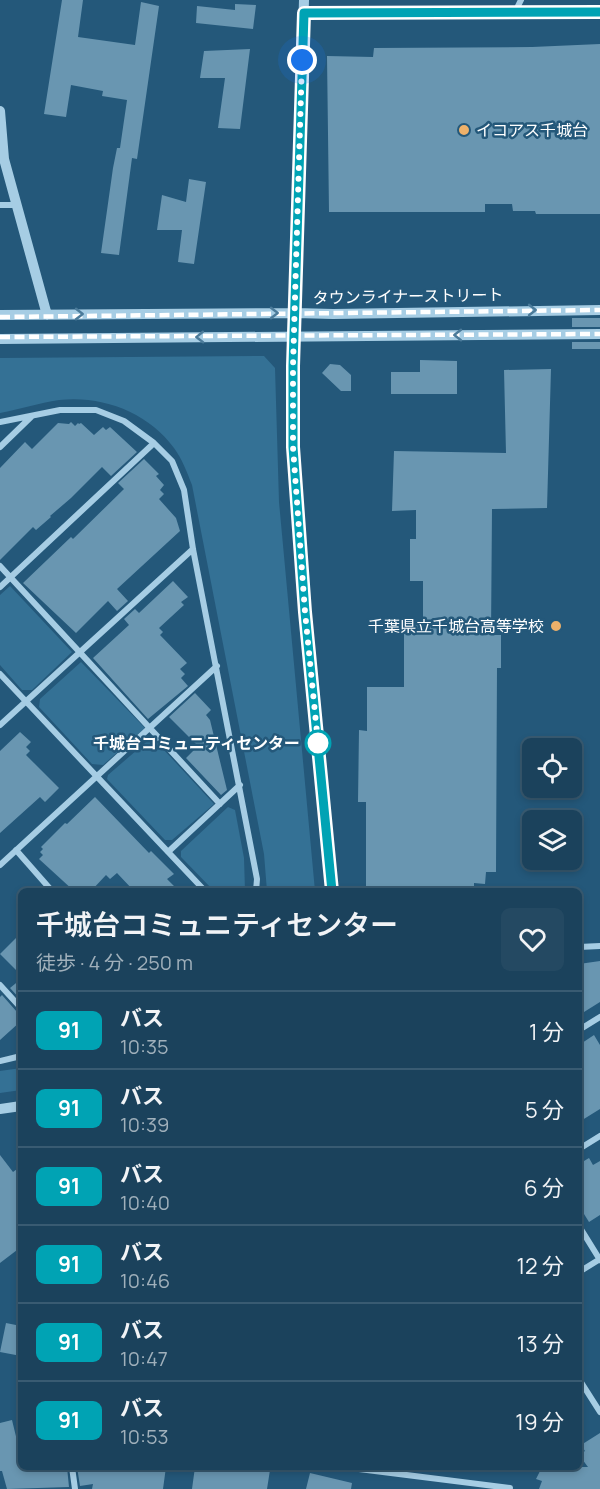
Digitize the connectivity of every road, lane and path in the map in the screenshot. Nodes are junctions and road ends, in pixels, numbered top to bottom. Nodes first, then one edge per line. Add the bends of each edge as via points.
1 (304, 0) edge
2 (521, 0) edge
3 (600, 12) edge
4 (304, 13) junction
5 (514, 14) junction
6 (0, 111) edge
7 (0, 205) edge
8 (17, 205) junction
9 (600, 310) edge
10 (296, 312) junction
11 (0, 315) edge
12 (47, 315) junction
13 (600, 334) edge
14 (295, 336) junction
15 (0, 339) edge
16 (33, 416) junction
17 (0, 422) edge
18 (154, 442) junction
19 (0, 447) edge
20 (193, 549) junction
21 (0, 566) edge
22 (10, 577) junction
23 (0, 586) edge
24 (80, 653) junction
25 (217, 666) junction
26 (0, 674) edge
27 (26, 701) junction
28 (0, 725) edge
29 (150, 728) junction
30 (98, 777) junction
31 (240, 785) junction
32 (220, 804) junction
33 (16, 850) junction
34 (168, 852) junction
35 (0, 865) edge
36 (49, 888) edge
37 (202, 888) edge
38 (256, 888) edge
39 (332, 888) edge
40 (600, 946) edge
41 (582, 947) edge
42 (0, 985) edge
43 (18, 1005) edge
44 (600, 1017) edge
45 (582, 1028) edge
46 (18, 1057) edge
47 (0, 1061) edge
48 (18, 1106) edge
49 (0, 1109) edge
50 (600, 1136) edge
51 (582, 1147) edge
52 (582, 1231) edge
53 (600, 1259) edge
54 (582, 1270) edge
55 (582, 1384) edge
56 (600, 1412) edge
57 (72, 1470) edge
58 (367, 1470) edge
59 (75, 1489) edge
60 (510, 1489) edge

1 - 4 street
2 - 5 street
3 - 5 street
4 - 5 street
4 - 10 street
6 - 8 street via 4,159
7 - 8 street
8 - 12 street
10 -> 9 street, タウンライナーストリート
12 -> 10 street, タウンライナーストリート
10 - 14 street
11 - 12 street, タウンライナーストリート
13 -> 14 street
14 -> 15 street
14 - 39 street via 293,447
16 - 17 street
16 - 18 street via 60,410 96,410 124,422
16 - 19 street
18 - 20 street via 172,461 184,490
18 - 22 street
20 - 24 street
20 - 25 street
21 - 22 street
22 - 23 street
22 - 24 street
24 - 27 street
24 - 29 street
25 - 29 street
25 - 31 street
26 - 27 street
27 - 28 street
27 - 30 street
29 - 30 street
29 - 32 street
30 - 33 street
30 - 34 street
31 - 32 street
31 - 38 street
32 - 34 street
33 - 35 street
33 - 36 street
34 - 37 street
40 - 41 street
42 - 43 street
44 - 45 street
46 - 47 street
48 - 49 street
50 - 51 street
52 - 53 street
53 - 54 street
55 - 56 street
57 - 59 street
58 - 60 street

